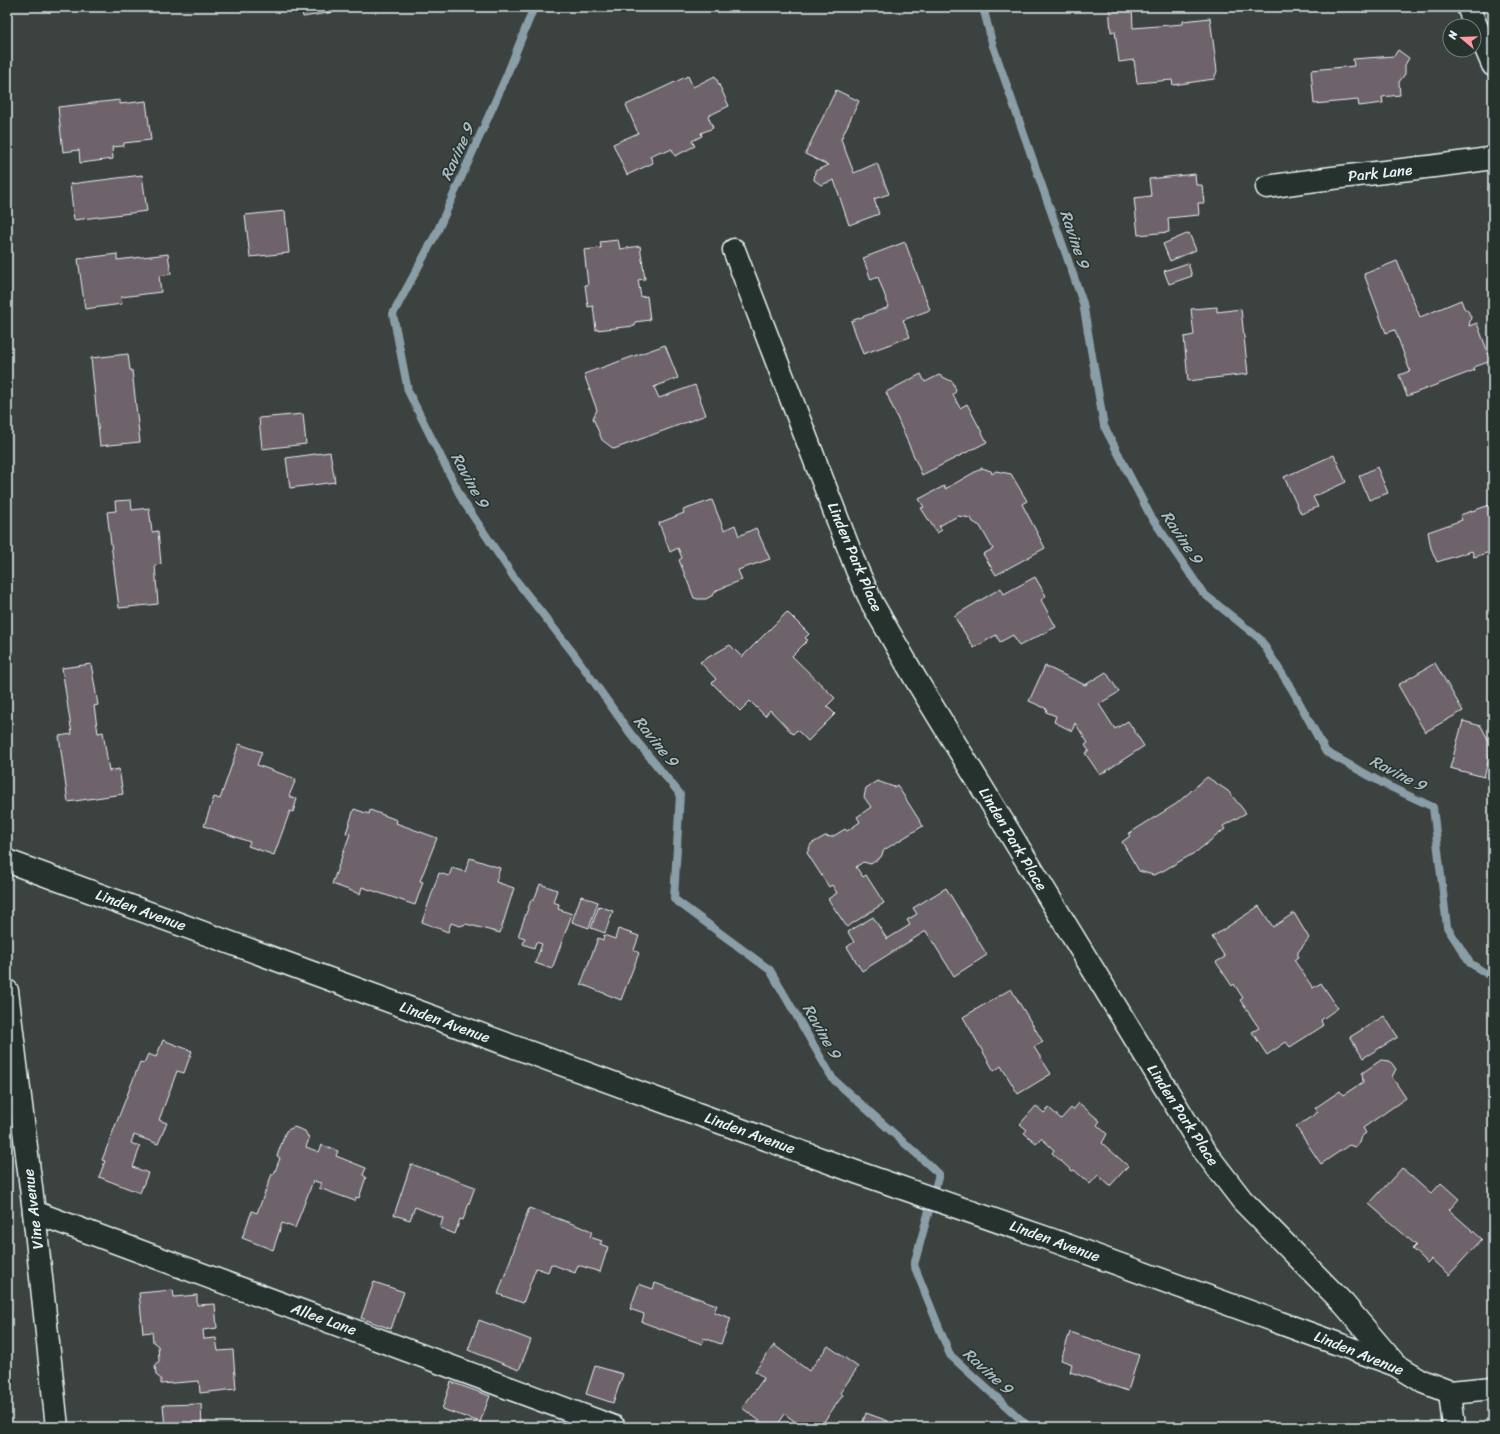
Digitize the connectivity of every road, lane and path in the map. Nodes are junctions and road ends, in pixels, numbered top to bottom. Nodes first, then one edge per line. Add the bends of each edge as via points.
1 (1468, 7) edge
2 (1493, 65) edge
3 (1493, 158) edge
4 (1267, 187) dead end
5 (734, 250) dead end
6 (7, 861) edge
7 (7, 991) edge
8 (34, 1212) junction
9 (1396, 1365) junction
10 (1493, 1388) edge
11 (1450, 1392) junction
12 (57, 1427) edge
13 (614, 1427) edge
14 (1454, 1427) edge

1 - 2 street
3 - 4 street, Park Lane
5 - 9 street, Linden Park Place via 857,570 872,603 915,678 1202,1148 1242,1200 1343,1303
6 - 9 street, Linden Avenue via 856,1172
7 - 8 street, Vine Avenue
8 - 12 street, Vine Avenue
8 - 13 street, Allee Lane
9 - 11 street, Linden Avenue via 1424,1382
10 - 11 street, Linden Avenue
11 - 14 street

